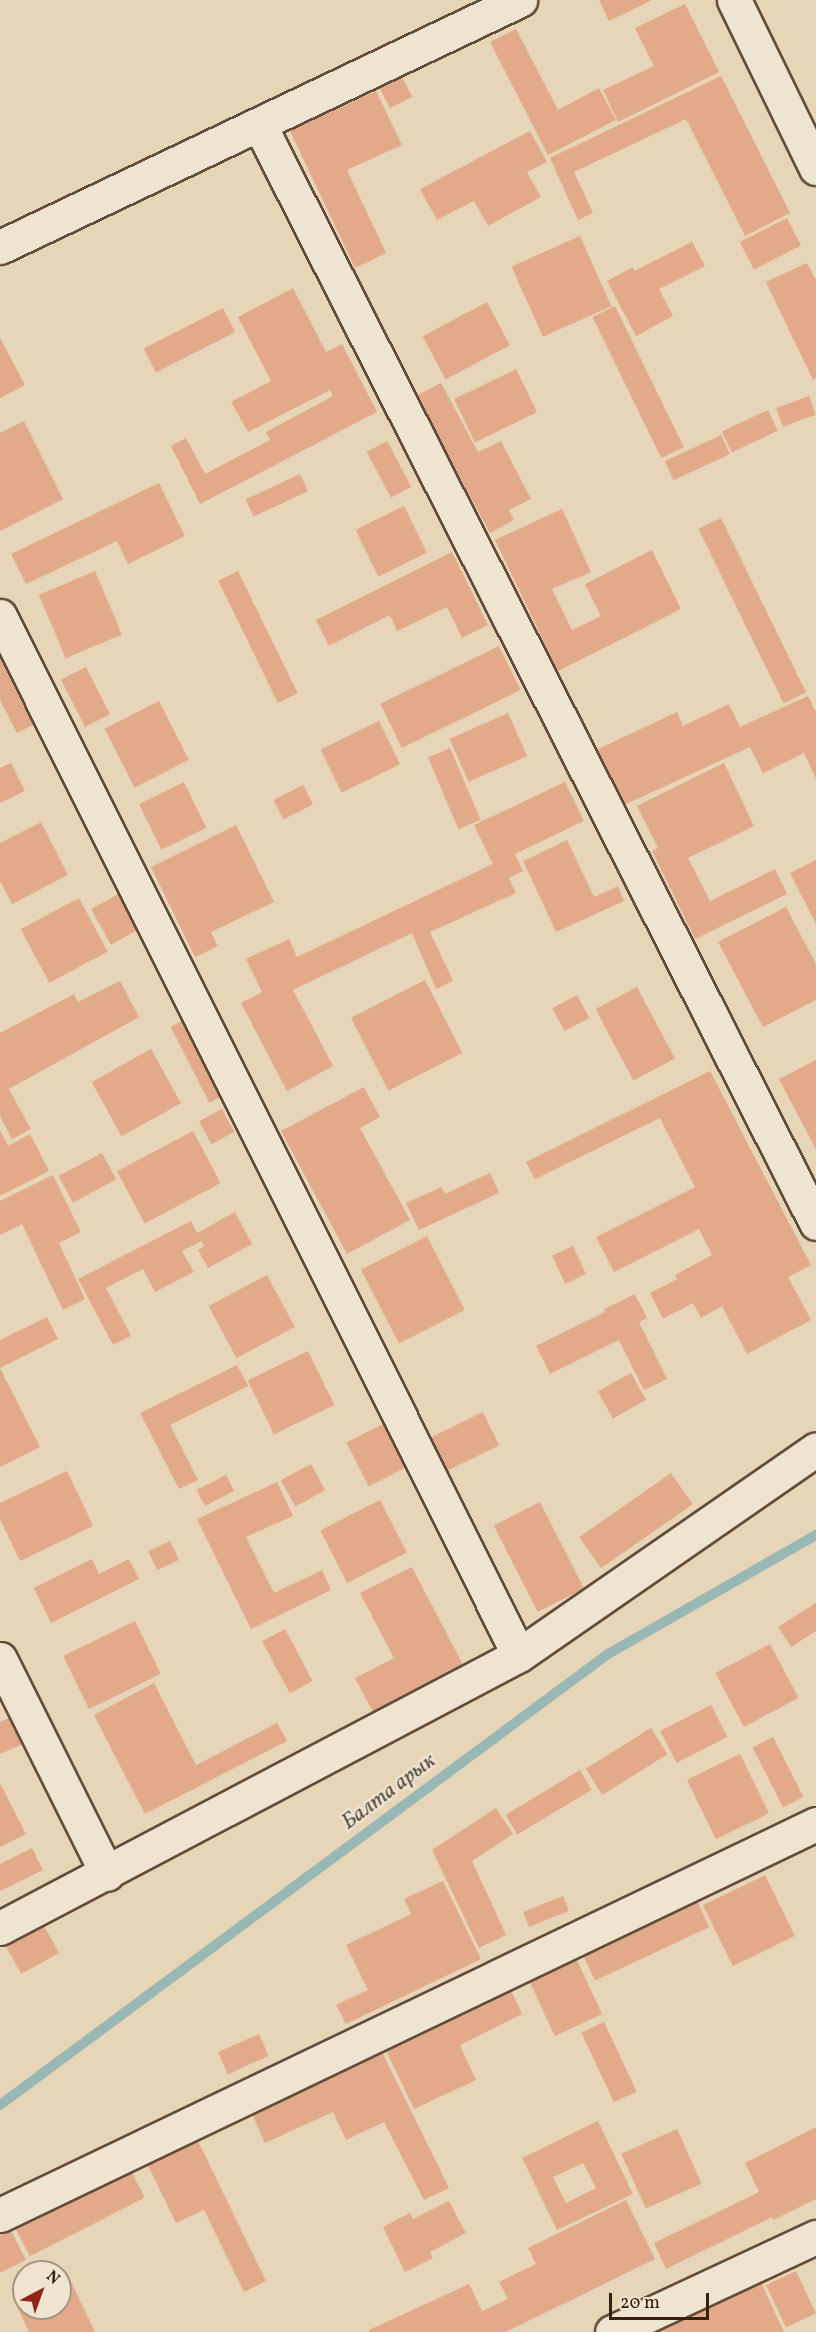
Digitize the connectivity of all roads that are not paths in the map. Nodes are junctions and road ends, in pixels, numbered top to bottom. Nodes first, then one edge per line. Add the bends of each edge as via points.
1 (520, 0) edge
2 (734, 0) edge
3 (259, 124) junction
4 (816, 168) edge
5 (0, 247) edge
6 (0, 616) edge
7 (816, 1223) edge
8 (816, 1449) edge
9 (519, 1655) junction
10 (0, 1659) edge
11 (816, 1824) edge
12 (107, 1874) junction
13 (0, 1928) edge
14 (0, 2215) edge
15 (816, 2237) edge
16 (612, 2332) edge

1 - 3 street
2 - 4 street
3 - 5 street
3 - 7 street
6 - 9 street
8 - 9 street
9 - 12 street
10 - 12 street
11 - 14 street
12 - 13 street
15 - 16 street

